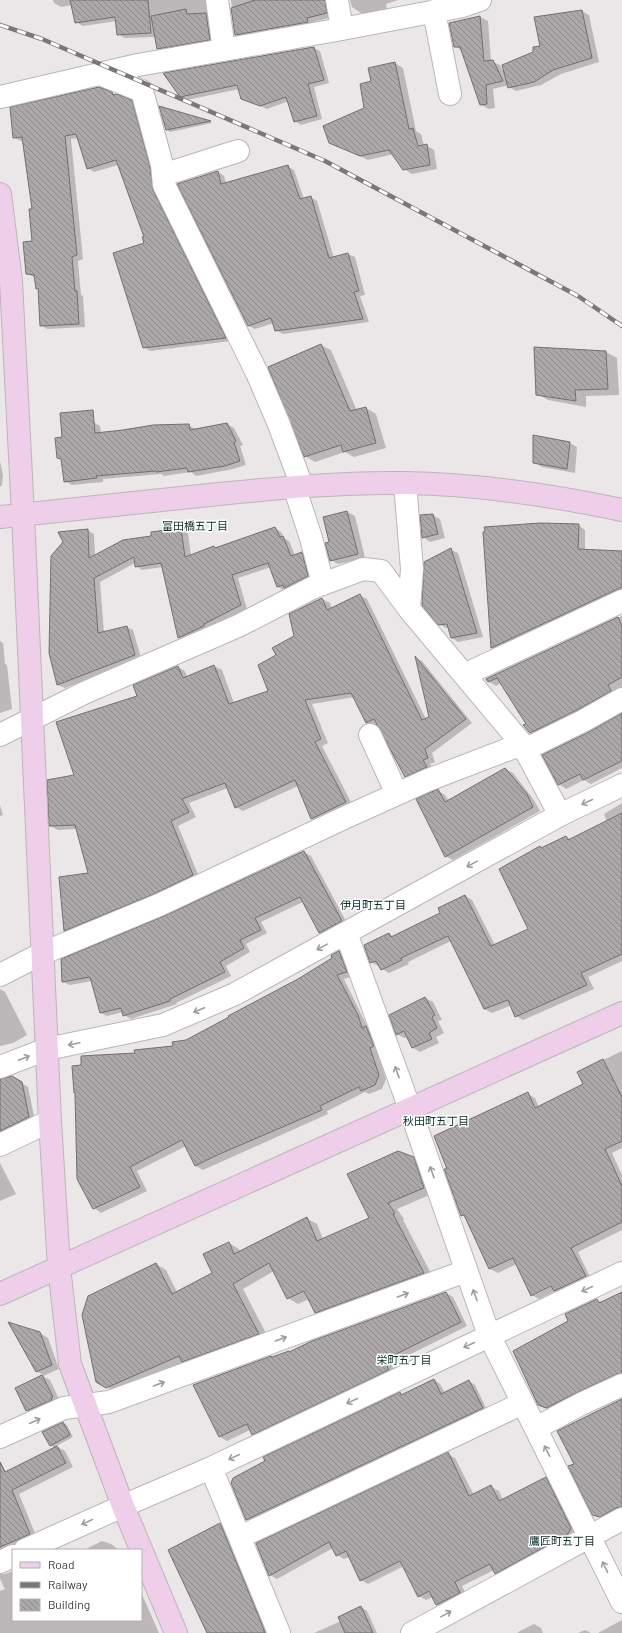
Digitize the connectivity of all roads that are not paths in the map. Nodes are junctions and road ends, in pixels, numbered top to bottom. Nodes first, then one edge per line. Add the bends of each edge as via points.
1 (217, 0) edge
2 (337, 0) edge
3 (480, 0) edge
4 (434, 11) junction
5 (342, 29) junction
6 (224, 50) junction
7 (100, 74) junction
8 (450, 94) dead end
9 (0, 97) edge
10 (238, 151) dead end
11 (163, 175) junction
12 (0, 194) edge
13 (7, 351) edge
14 (405, 483) junction
15 (298, 486) junction
16 (622, 510) edge
17 (23, 515) junction
18 (0, 517) edge
19 (323, 584) junction
20 (622, 601) edge
21 (409, 609) junction
22 (464, 675) junction
23 (622, 699) edge
24 (31, 719) junction
25 (0, 735) edge
26 (370, 735) dead end
27 (523, 747) junction
28 (622, 786) edge
29 (397, 794) junction
30 (560, 815) junction
31 (346, 933) junction
32 (41, 954) junction
33 (0, 974) edge
34 (622, 1013) edge
35 (47, 1049) junction
36 (0, 1067) edge
37 (410, 1109) junction
38 (50, 1121) junction
39 (0, 1145) edge
40 (59, 1267) junction
41 (466, 1271) junction
42 (622, 1273) edge
43 (0, 1294) edge
44 (489, 1335) junction
45 (622, 1385) edge
46 (523, 1403) junction
47 (85, 1405) junction
48 (536, 1428) junction
49 (0, 1437) edge
50 (211, 1468) junction
51 (122, 1506) junction
52 (622, 1519) edge
53 (590, 1536) junction
54 (240, 1538) junction
55 (27, 1549) edge
56 (140, 1549) edge
57 (142, 1553) edge
58 (12, 1556) edge
59 (0, 1562) edge
60 (622, 1602) edge
61 (176, 1633) edge
62 (279, 1633) edge
63 (412, 1633) edge

1 - 6 street
2 - 5 street
3 - 4 street
4 - 5 street
4 - 8 street
5 - 6 street
6 - 7 street
7 - 9 street
7 - 11 street via 142,92
10 - 11 street
11 - 15 street via 164,185 260,380 278,422
12 - 13 street via 11,280
13 - 17 street
14 - 15 street
14 - 16 street via 501,490
14 - 21 street via 412,569
15 - 17 street
15 - 19 street
17 - 18 street
17 - 24 street
19 - 21 street via 363,569 381,571
19 - 24 street via 238,626
20 - 22 street
21 - 22 street
22 - 27 street
23 - 27 street via 583,721
24 - 25 street
24 - 32 street
26 - 29 street
27 - 29 street via 428,780
27 - 30 street
28 -> 30 street
29 - 32 street via 159,905
30 -> 31 street
31 -> 35 street via 235,994 163,1025
37 -> 31 street
32 - 33 street
32 - 35 street
34 - 37 street
36 -> 35 street
35 - 38 street
37 - 40 street
41 -> 37 street
38 - 39 street
38 - 40 street
40 - 43 street
40 - 47 street via 70,1364
44 -> 41 street
47 -> 41 street via 109,1402
42 -> 44 street
44 - 46 street
44 -> 50 street
45 - 48 street
46 - 48 street
46 - 54 street
49 -> 47 street via 64,1408
47 - 51 street
53 -> 48 street
50 - 51 street
50 - 54 street
51 -> 55 street
51 - 56 street
52 - 53 street
60 -> 53 street
63 -> 53 street
54 - 62 street
57 - 61 street
58 - 59 street

